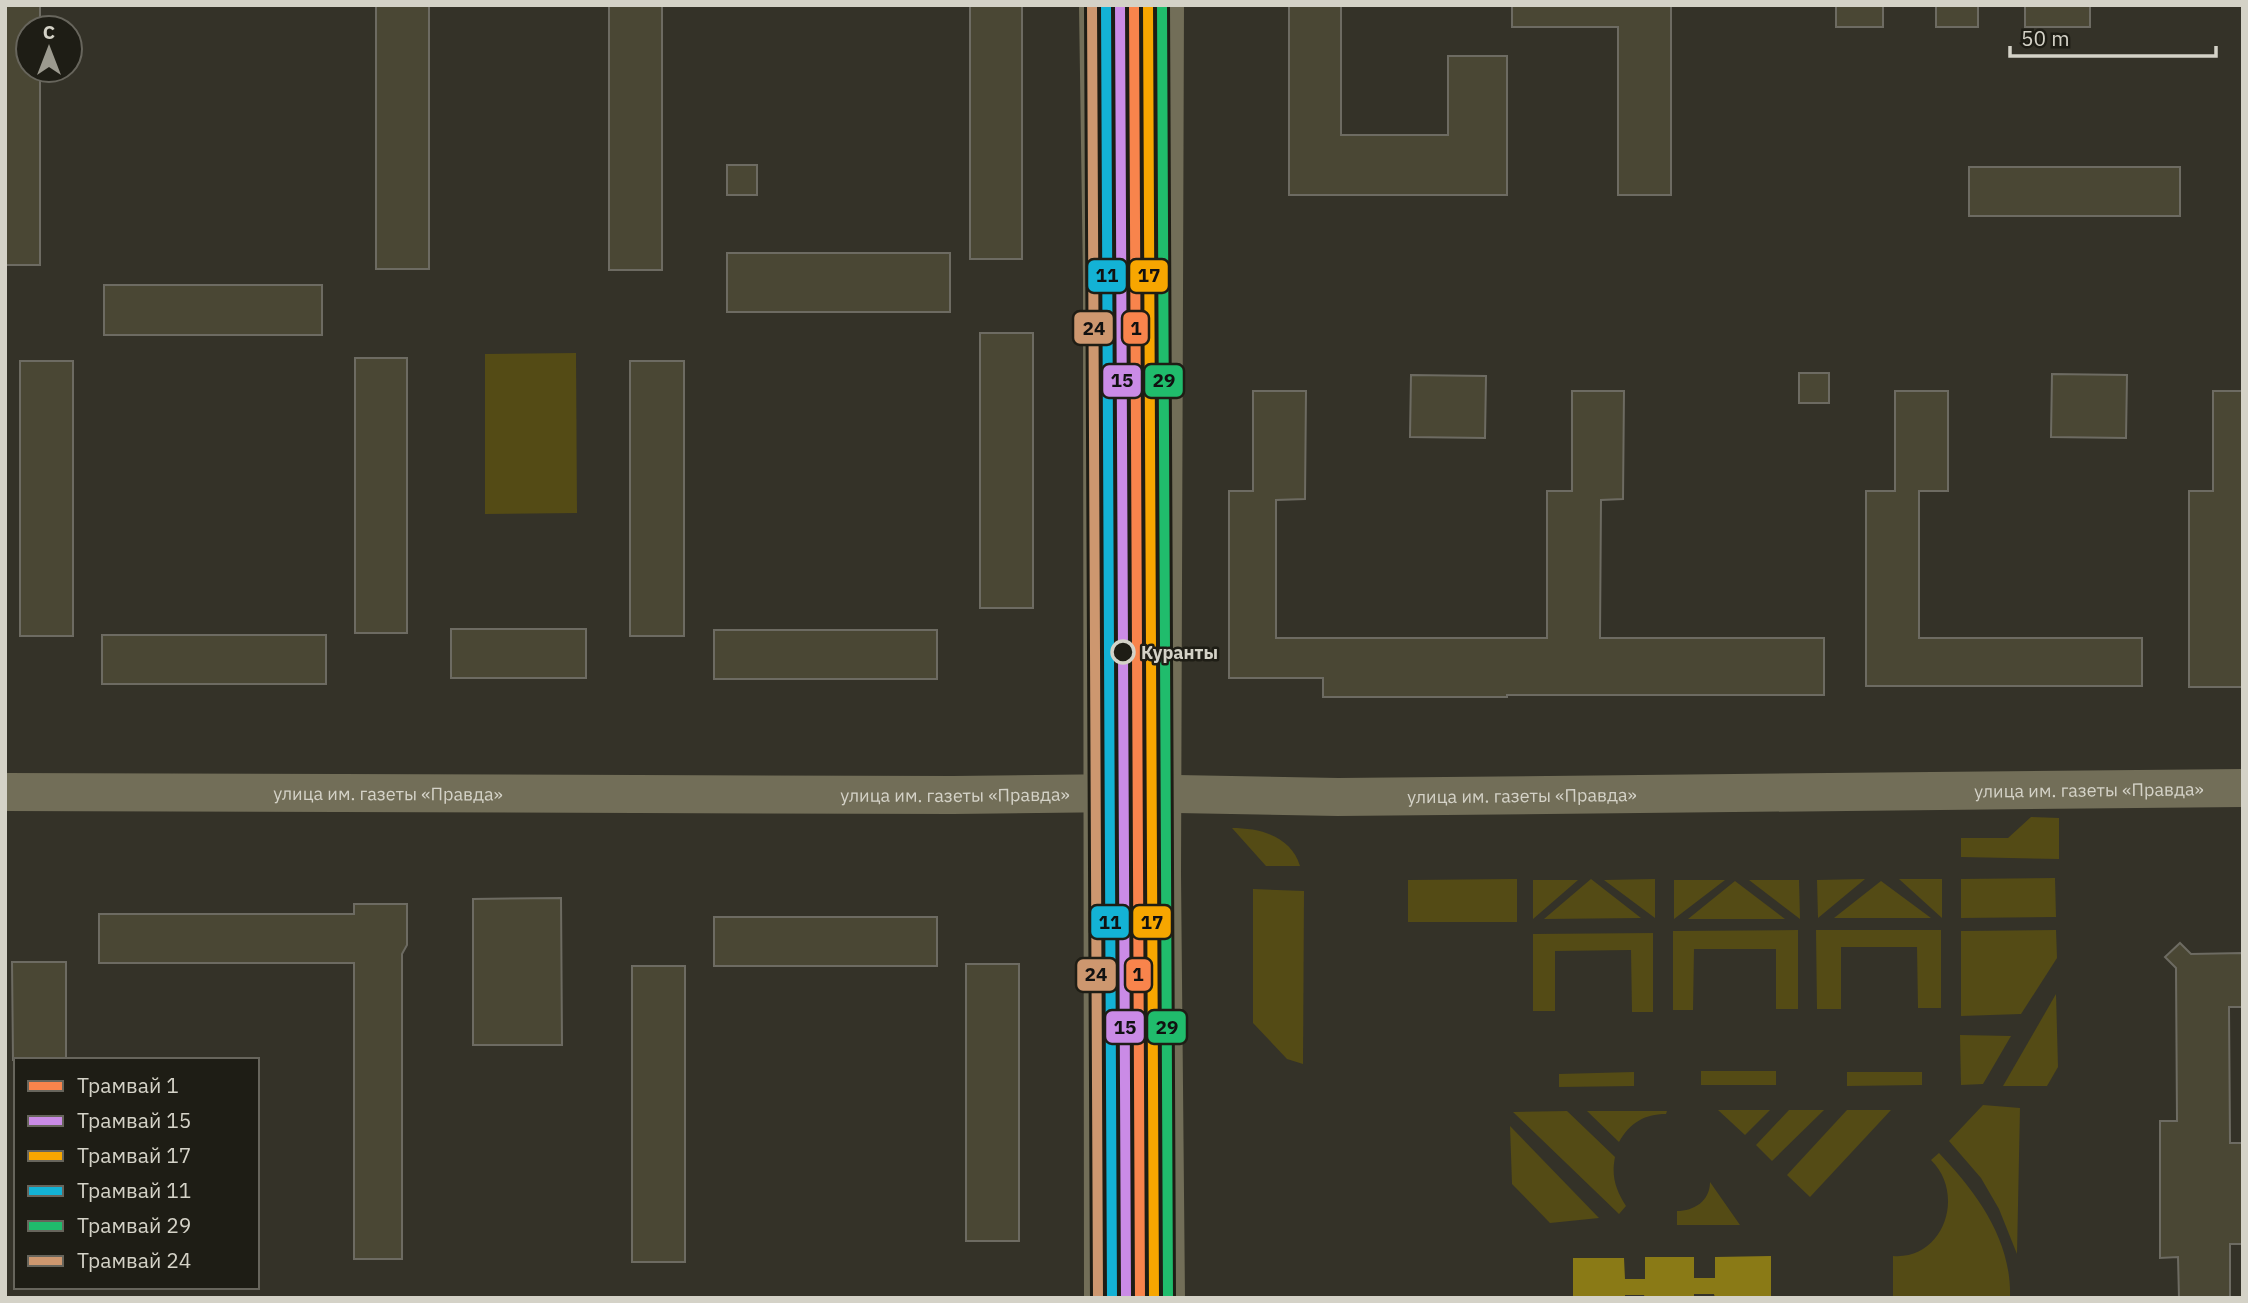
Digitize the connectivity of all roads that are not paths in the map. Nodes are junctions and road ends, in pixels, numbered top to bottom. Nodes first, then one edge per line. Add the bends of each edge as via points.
1 (1098, 5) edge
2 (1165, 5) edge
3 (2243, 788) edge
4 (5, 792) edge
5 (1101, 793) junction
6 (1162, 794) junction
7 (1103, 1298) edge
8 (1166, 1298) edge

1 - 5 main road
2 - 6 main road
3 - 6 main road, улица им. газеты «Правда» via 1352,797
4 - 5 main road, улица им. газеты «Правда»
5 - 6 main road, улица им. газеты «Правда»
5 - 7 main road
6 - 8 main road

